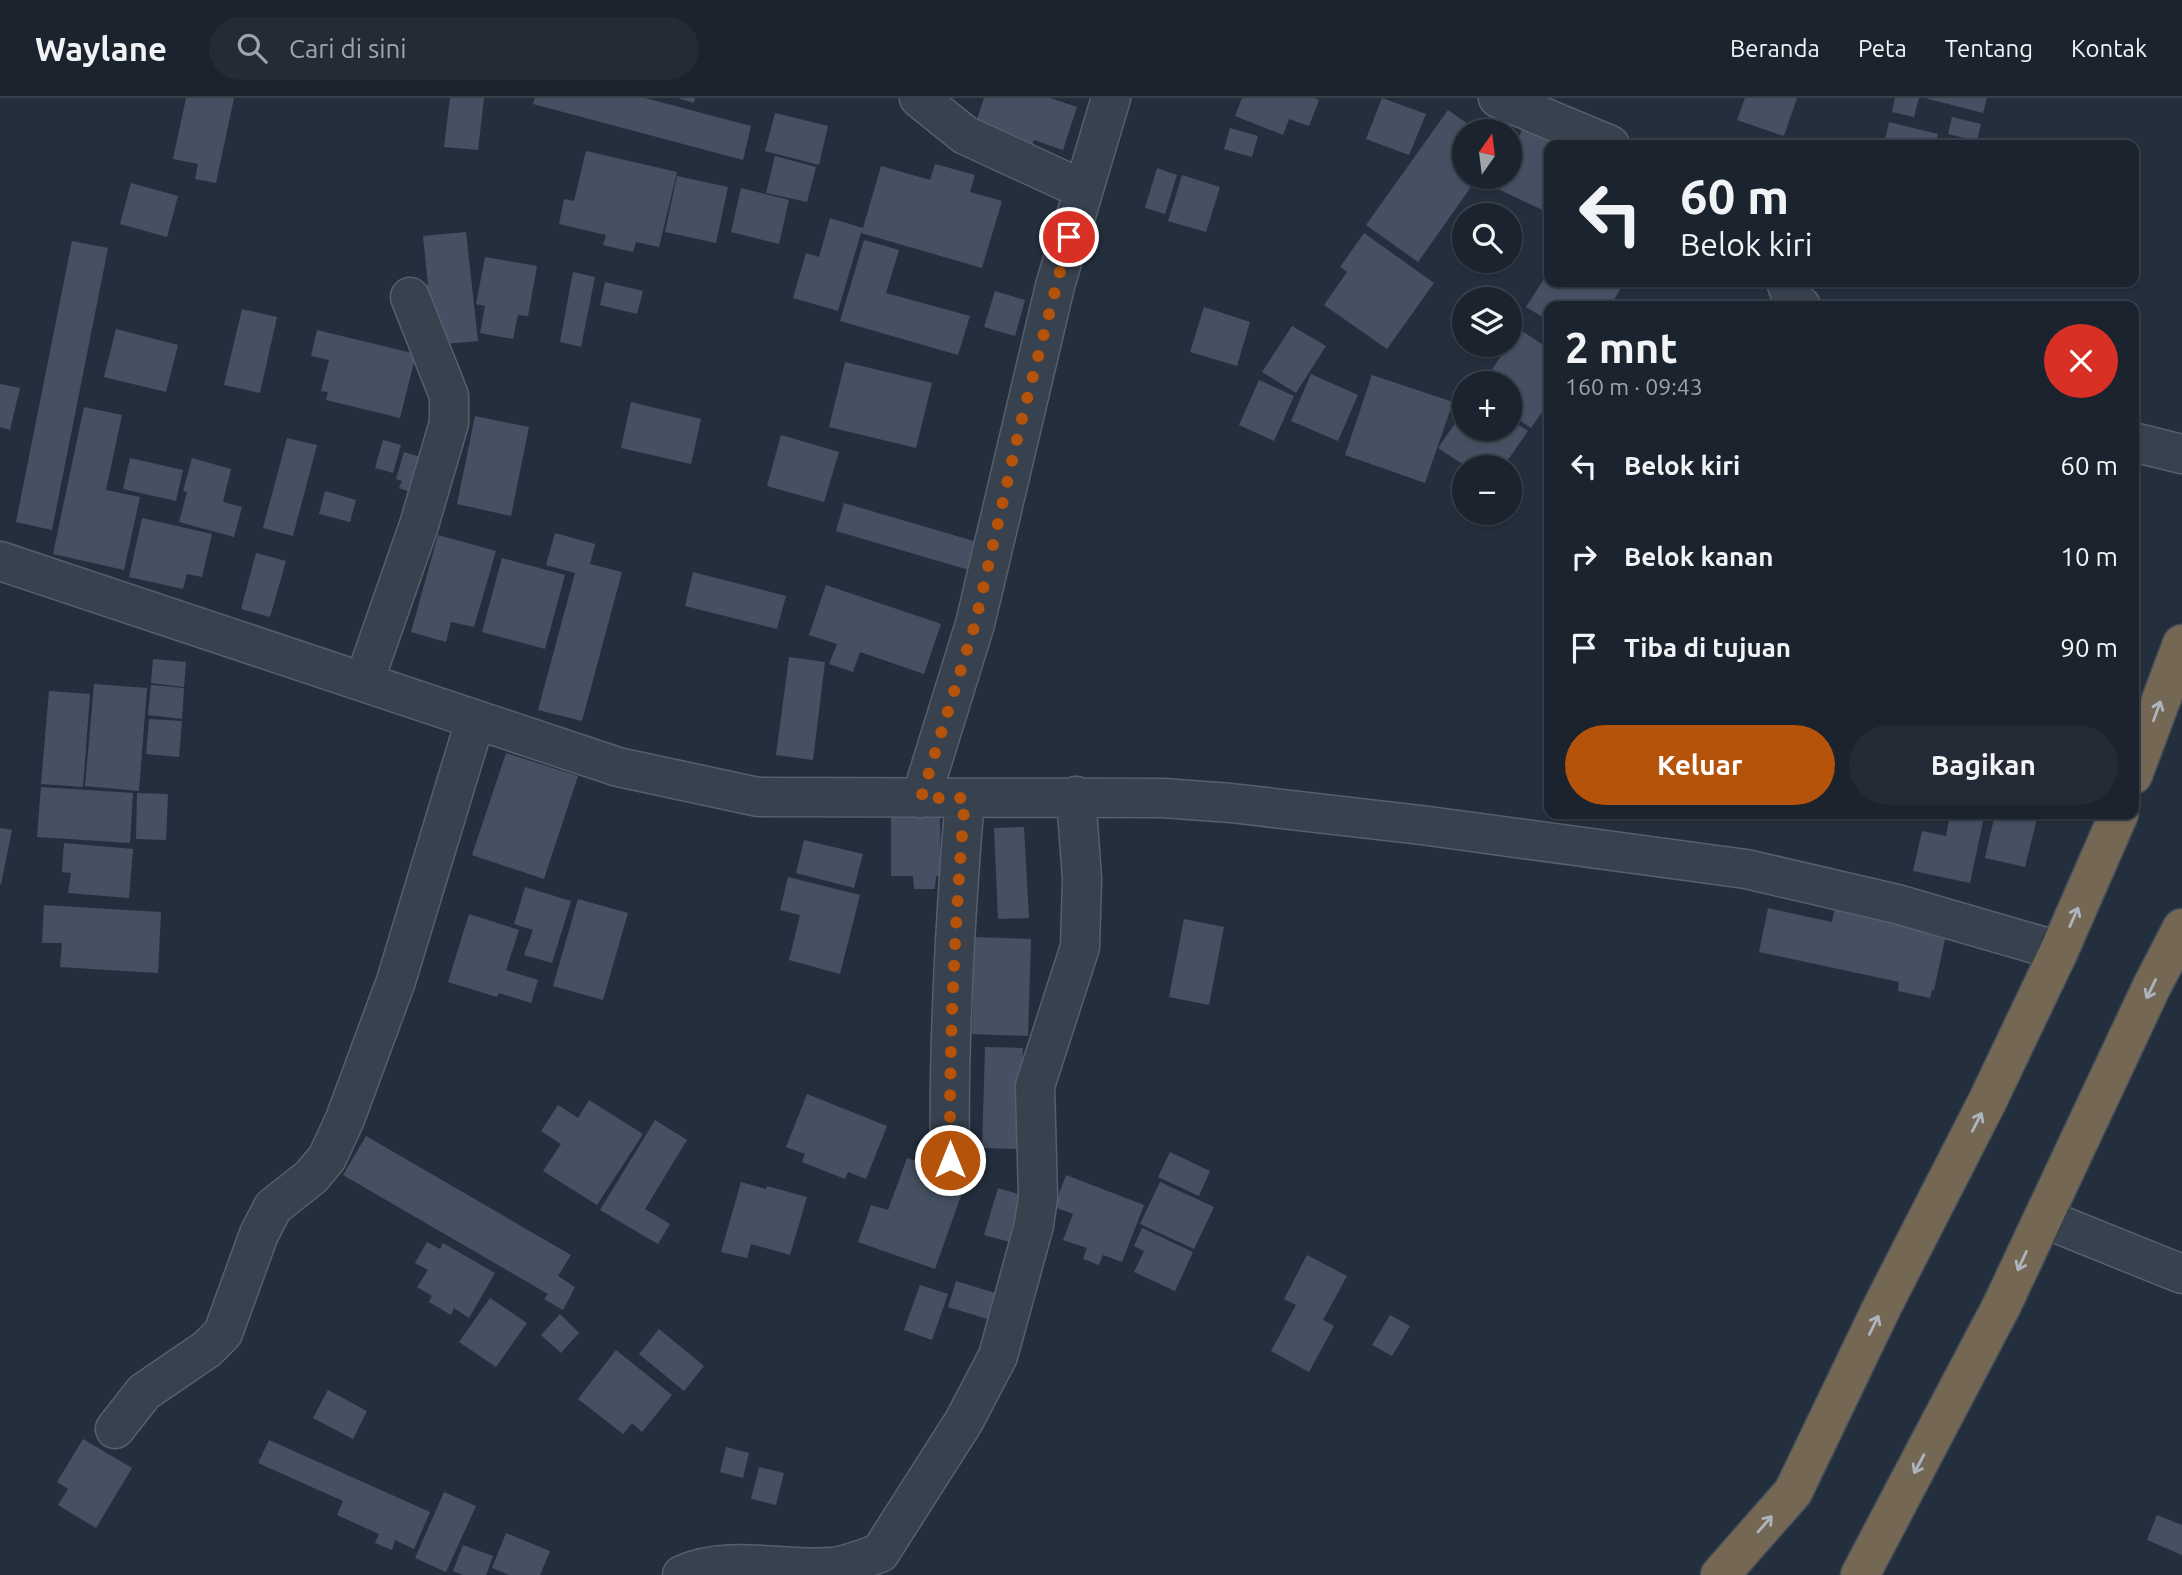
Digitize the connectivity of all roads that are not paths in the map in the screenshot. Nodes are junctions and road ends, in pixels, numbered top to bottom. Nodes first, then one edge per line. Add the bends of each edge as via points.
1 (919, 98) edge
2 (1111, 98) edge
3 (1498, 98) edge
4 (1598, 140) edge
5 (1082, 189) junction
6 (410, 297) dead end
7 (2139, 443) edge
8 (2182, 454) edge
9 (0, 561) edge
10 (2182, 644) edge
11 (364, 682) junction
12 (475, 721) junction
13 (2139, 759) edge
14 (1076, 796) junction
15 (921, 798) junction
16 (965, 798) junction
17 (2117, 819) edge
18 (2182, 928) edge
19 (2059, 951) junction
20 (950, 1160) dead end
21 (2043, 1218) junction
22 (2182, 1274) edge
23 (115, 1429) dead end
24 (682, 1575) edge
25 (1720, 1575) edge
26 (1860, 1575) edge

1 - 5 street via 965,135
2 - 5 street
3 - 4 street
5 - 15 street via 975,624
6 - 11 street via 449,396 449,423
7 - 8 street
9 - 11 street
13 -> 10 highway
11 - 12 street
12 - 15 street via 618,767 758,797
12 - 23 street via 396,981 327,1158 273,1207 223,1333 144,1392
14 - 16 street
14 - 19 street via 1245,804 1746,869 1897,904
14 - 24 street via 1082,879 1080,947 1035,1086 1038,1197 998,1356 964,1421 880,1553 834,1567 730,1565 699,1567
15 - 16 street
16 - 20 street via 956,912
19 -> 17 highway
18 -> 21 highway
25 -> 19 highway via 1793,1492
21 - 22 street
21 -> 26 highway

